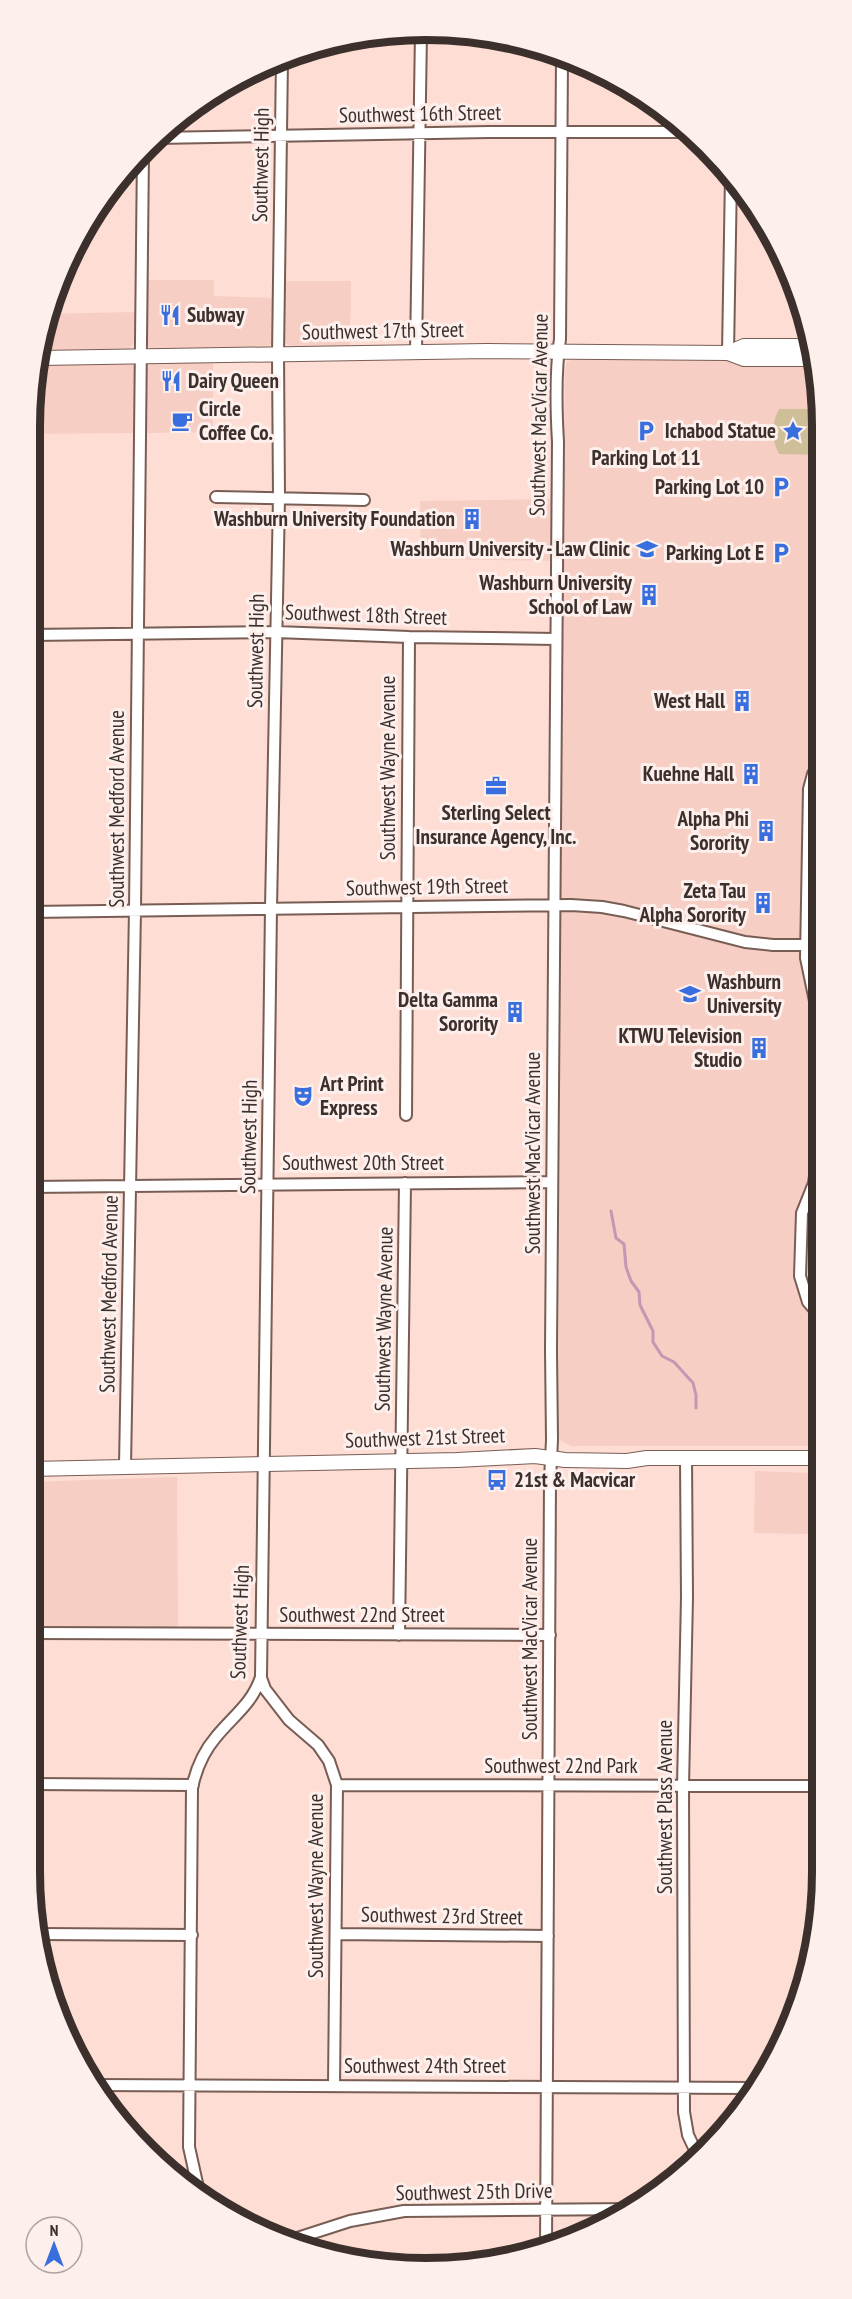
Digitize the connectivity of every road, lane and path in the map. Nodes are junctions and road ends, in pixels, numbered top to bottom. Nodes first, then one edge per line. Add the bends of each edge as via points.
1 (421, 40) edge
2 (562, 66) edge
3 (282, 69) edge
4 (562, 132) junction
5 (675, 132) edge
6 (420, 134) junction
7 (281, 137) junction
8 (170, 138) edge
9 (143, 164) edge
10 (731, 190) edge
11 (803, 346) edge
12 (558, 351) junction
13 (416, 352) junction
14 (728, 353) junction
15 (278, 354) junction
16 (141, 355) junction
17 (47, 358) edge
18 (805, 359) edge
19 (216, 496) dead end
20 (279, 498) junction
21 (364, 500) dead end
22 (276, 632) junction
23 (137, 634) junction
24 (40, 635) edge
25 (409, 637) junction
26 (556, 639) junction
27 (812, 778) edge
28 (554, 905) junction
29 (407, 907) junction
30 (271, 908) junction
31 (135, 910) junction
32 (40, 912) edge
33 (805, 945) junction
34 (812, 945) edge
35 (812, 990) edge
36 (406, 1115) dead end
37 (552, 1182) junction
38 (268, 1183) junction
39 (405, 1183) junction
40 (130, 1185) junction
41 (812, 1186) edge
42 (40, 1187) edge
43 (812, 1307) edge
44 (551, 1458) junction
45 (686, 1458) junction
46 (812, 1458) edge
47 (401, 1461) junction
48 (263, 1462) junction
49 (124, 1466) junction
50 (40, 1469) edge
51 (40, 1633) edge
52 (262, 1635) junction
53 (399, 1635) junction
54 (550, 1635) junction
55 (261, 1677) junction
56 (40, 1784) edge
57 (193, 1785) junction
58 (336, 1785) junction
59 (549, 1786) junction
60 (683, 1786) junction
61 (812, 1786) edge
62 (46, 1934) edge
63 (336, 1934) junction
64 (192, 1935) junction
65 (548, 1936) junction
66 (104, 2085) edge
67 (189, 2085) junction
68 (546, 2085) junction
69 (334, 2086) junction
70 (684, 2088) junction
71 (746, 2088) edge
72 (695, 2149) edge
73 (197, 2183) edge
74 (615, 2209) edge
75 (545, 2210) junction
76 (300, 2237) edge
77 (546, 2239) edge

1 - 6 street
2 - 4 street, Southwest MacVicar Avenue
3 - 7 street, Southwest High
4 - 5 street, Southwest 16th Street
4 - 6 street, Southwest 16th Street
4 - 12 street, Southwest MacVicar Avenue
6 - 7 street, Southwest 16th Street
6 - 13 street
7 - 8 street, Southwest 16th Street
7 - 15 street, Southwest High
9 - 16 street, Southwest Medford Avenue
10 - 14 street
11 - 14 main road, Southwest 17th Street via 744,346
12 - 13 main road, Southwest 17th Street
12 - 14 main road, Southwest 17th Street
12 - 26 street, Southwest MacVicar Avenue
13 - 15 main road, Southwest 17th Street
14 - 18 main road, Southwest 17th Street via 744,358
15 - 16 main road, Southwest 17th Street
15 - 20 street, Southwest High
16 - 17 main road, Southwest 17th Street
16 - 23 street, Southwest Medford Avenue
19 - 20 street
20 - 21 street
20 - 22 street, Southwest High
22 - 23 street, Southwest 18th Street
22 - 25 street, Southwest 18th Street
22 - 30 street, Southwest High
23 - 24 street, Southwest 18th Street
23 - 31 street, Southwest Medford Avenue
25 - 26 street, Southwest 18th Street
25 - 29 street, Southwest Wayne Avenue
26 - 28 street, Southwest MacVicar Avenue
27 - 33 street
28 - 29 street, Southwest 19th Street
28 - 33 street, Southwest 19th Street via 624,911 745,942
28 - 37 street, Southwest MacVicar Avenue
29 - 30 street, Southwest 19th Street
29 - 36 street, Southwest Wayne Avenue
30 - 31 street, Southwest 19th Street
30 - 38 street, Southwest High
31 - 32 street, Southwest 19th Street
31 - 40 street, Southwest Medford Avenue
33 - 34 street, Southwest 19th Street
33 - 35 street
37 - 39 street, Southwest 20th Street
37 - 44 street, Southwest MacVicar Avenue
38 - 39 street, Southwest 20th Street
38 - 40 street, Southwest 20th Street
38 - 48 street, Southwest High
39 - 47 street, Southwest Wayne Avenue
40 - 42 street, Southwest 20th Street
40 - 49 street, Southwest Medford Avenue
41 - 43 street via 801,1221 800,1276
44 - 45 main road, Southwest 21st Street
44 - 47 main road, Southwest 21st Street
44 - 54 street, Southwest MacVicar Avenue
45 - 46 main road, Southwest 21st Street
45 - 60 street, Southwest Plass Avenue
47 - 48 main road, Southwest 21st Street
47 - 53 street, Southwest Wayne Avenue
48 - 49 main road, Southwest 21st Street
48 - 52 street, Southwest High
49 - 50 main road, Southwest 21st Street
51 - 52 street, Southwest 22nd Street
52 - 53 street, Southwest 22nd Street
52 - 55 street, Southwest High
53 - 54 street, Southwest 22nd Street
54 - 59 street, Southwest MacVicar Avenue
55 - 57 street, Southwest High via 248,1704 206,1751
55 - 58 street, Southwest Wayne Avenue via 265,1689 289,1720 318,1745 329,1761
56 - 57 street
57 - 64 street, Southwest High
58 - 59 street, Southwest 22nd Park
58 - 63 street, Southwest Wayne Avenue
59 - 60 street, Southwest 22nd Park
59 - 65 street, Southwest MacVicar Avenue
60 - 61 street, Southwest 22nd Park
60 - 70 street, Southwest Plass Avenue
62 - 64 street
63 - 65 street, Southwest 23rd Street
63 - 69 street, Southwest Wayne Avenue
64 - 67 street, Southwest High
65 - 68 street, Southwest MacVicar Avenue
66 - 67 street, Southwest 24th Street
67 - 69 street, Southwest 24th Street
67 - 73 street, Southwest High via 189,2147
68 - 69 street, Southwest 24th Street
68 - 70 street, Southwest 24th Street
68 - 75 street, Southwest MacVicar Avenue
70 - 71 street, Southwest 24th Street
70 - 72 street, Southwest Plass Avenue via 685,2125
74 - 75 street, Southwest 25th Drive
75 - 76 street, Southwest 25th Drive via 404,2211 350,2221
75 - 77 street, Southwest MacVicar Avenue

